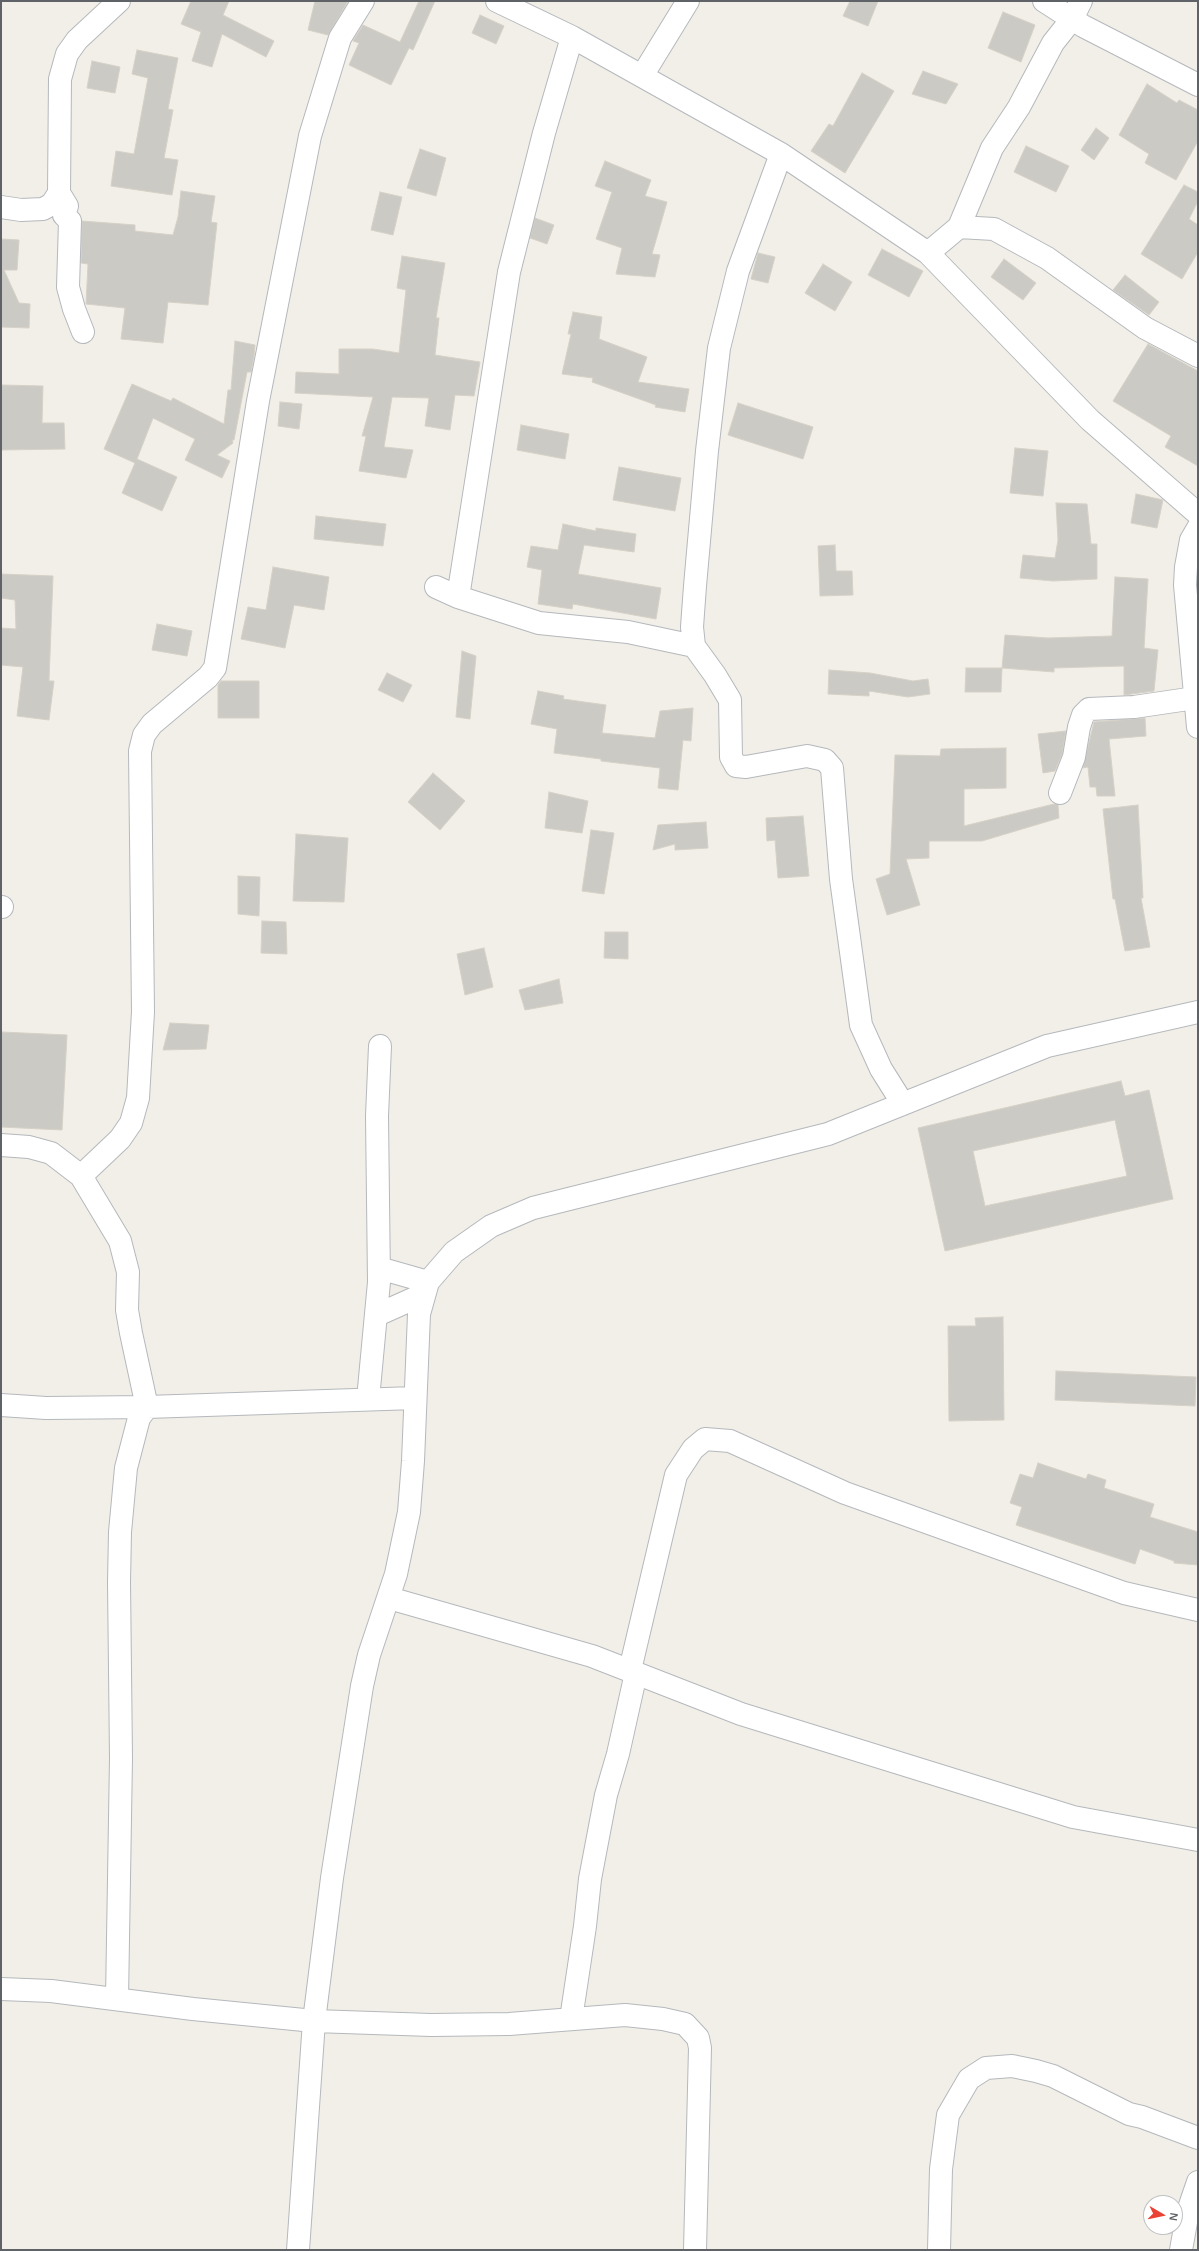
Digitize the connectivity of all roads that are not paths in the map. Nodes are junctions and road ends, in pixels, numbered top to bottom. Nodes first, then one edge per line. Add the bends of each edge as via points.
1 (119, 1) edge
2 (363, 1) edge
3 (497, 1) edge
4 (688, 1) edge
5 (1044, 1) edge
6 (1077, 10) edge
7 (572, 37) junction
8 (642, 76) junction
9 (1198, 85) edge
10 (781, 154) junction
11 (59, 193) junction
12 (1, 207) edge
13 (959, 227) junction
14 (928, 253) junction
15 (83, 332) dead end
16 (1198, 356) edge
17 (1198, 514) edge
18 (1198, 528) edge
19 (436, 587) dead end
20 (458, 597) junction
21 (694, 646) junction
22 (1195, 698) junction
23 (1198, 727) edge
24 (1060, 793) dead end
25 (1198, 1012) edge
26 (380, 1046) dead end
27 (903, 1104) junction
28 (1, 1145) edge
29 (81, 1176) junction
30 (379, 1268) junction
31 (426, 1288) junction
32 (377, 1315) junction
33 (415, 1398) junction
34 (368, 1399) junction
35 (1, 1405) edge
36 (147, 1406) junction
37 (389, 1598) junction
38 (1198, 1610) edge
39 (633, 1672) junction
40 (1198, 1840) edge
41 (1, 1989) edge
42 (117, 1999) junction
43 (571, 2019) junction
44 (314, 2021) junction
45 (1198, 2138) edge
46 (1198, 2182) edge
47 (298, 2250) edge
48 (695, 2250) edge
49 (939, 2250) edge
50 (1181, 2250) edge

1 - 11 street via 93,24 67,54 60,79
2 - 29 street via 340,38 310,136 258,401 220,652 215,668 208,677 152,724 144,735 140,802 143,1012 138,1098 131,1123 120,1139
3 - 7 street
4 - 8 street
5 - 6 street
6 - 9 street
6 - 13 street via 1053,43 1019,107 992,148
7 - 8 street
7 - 20 street via 509,272
8 - 10 street
10 - 14 street
10 - 21 street via 738,271 719,348 695,586 692,628
11 - 12 street via 52,204 43,209 21,210
11 - 15 street via 68,206 64,215 70,221 68,287
13 - 14 street
13 - 16 street via 994,229 1046,258 1145,328
14 - 17 street via 1090,420
18 - 22 street via 1191,540 1185,579
19 - 20 street
20 - 21 street via 539,624 628,632
21 - 27 street via 730,700 731,757 736,766 746,767 807,756 825,760 832,768 842,878 861,1025 881,1068
22 - 23 street
22 - 24 street via 1134,707 1089,709 1083,715 1074,757
25 - 27 street via 1047,1046
26 - 30 street via 377,1116
27 - 31 street via 828,1134 533,1208 491,1226 454,1252
28 - 29 street via 29,1147 51,1153
29 - 36 street via 120,1241 128,1272 127,1310
30 - 31 street
30 - 32 street
31 - 32 street
31 - 33 street via 419,1314
32 - 34 street
33 - 34 street
33 - 37 street via 409,1512
34 - 36 street
35 - 36 street via 46,1408
36 - 42 street via 139,1418 126,1468 120,1532 118,1582 121,1758
37 - 39 street via 592,1656
37 - 44 street via 369,1655 362,1686 332,1878
38 - 39 street via 1124,1594 845,1493 730,1441 705,1439 693,1449 676,1475
39 - 40 street via 741,1714 1073,1817
39 - 43 street via 590,1879
41 - 42 street via 51,1991
42 - 44 street
43 - 44 street via 509,2024 431,2025
43 - 48 street via 625,2015 663,2019 685,2024 698,2038 700,2048
44 - 47 street
45 - 49 street via 1129,2114 1053,2076 1012,2066 986,2068 969,2079 948,2115 941,2169
46 - 50 street via 1188,2211

